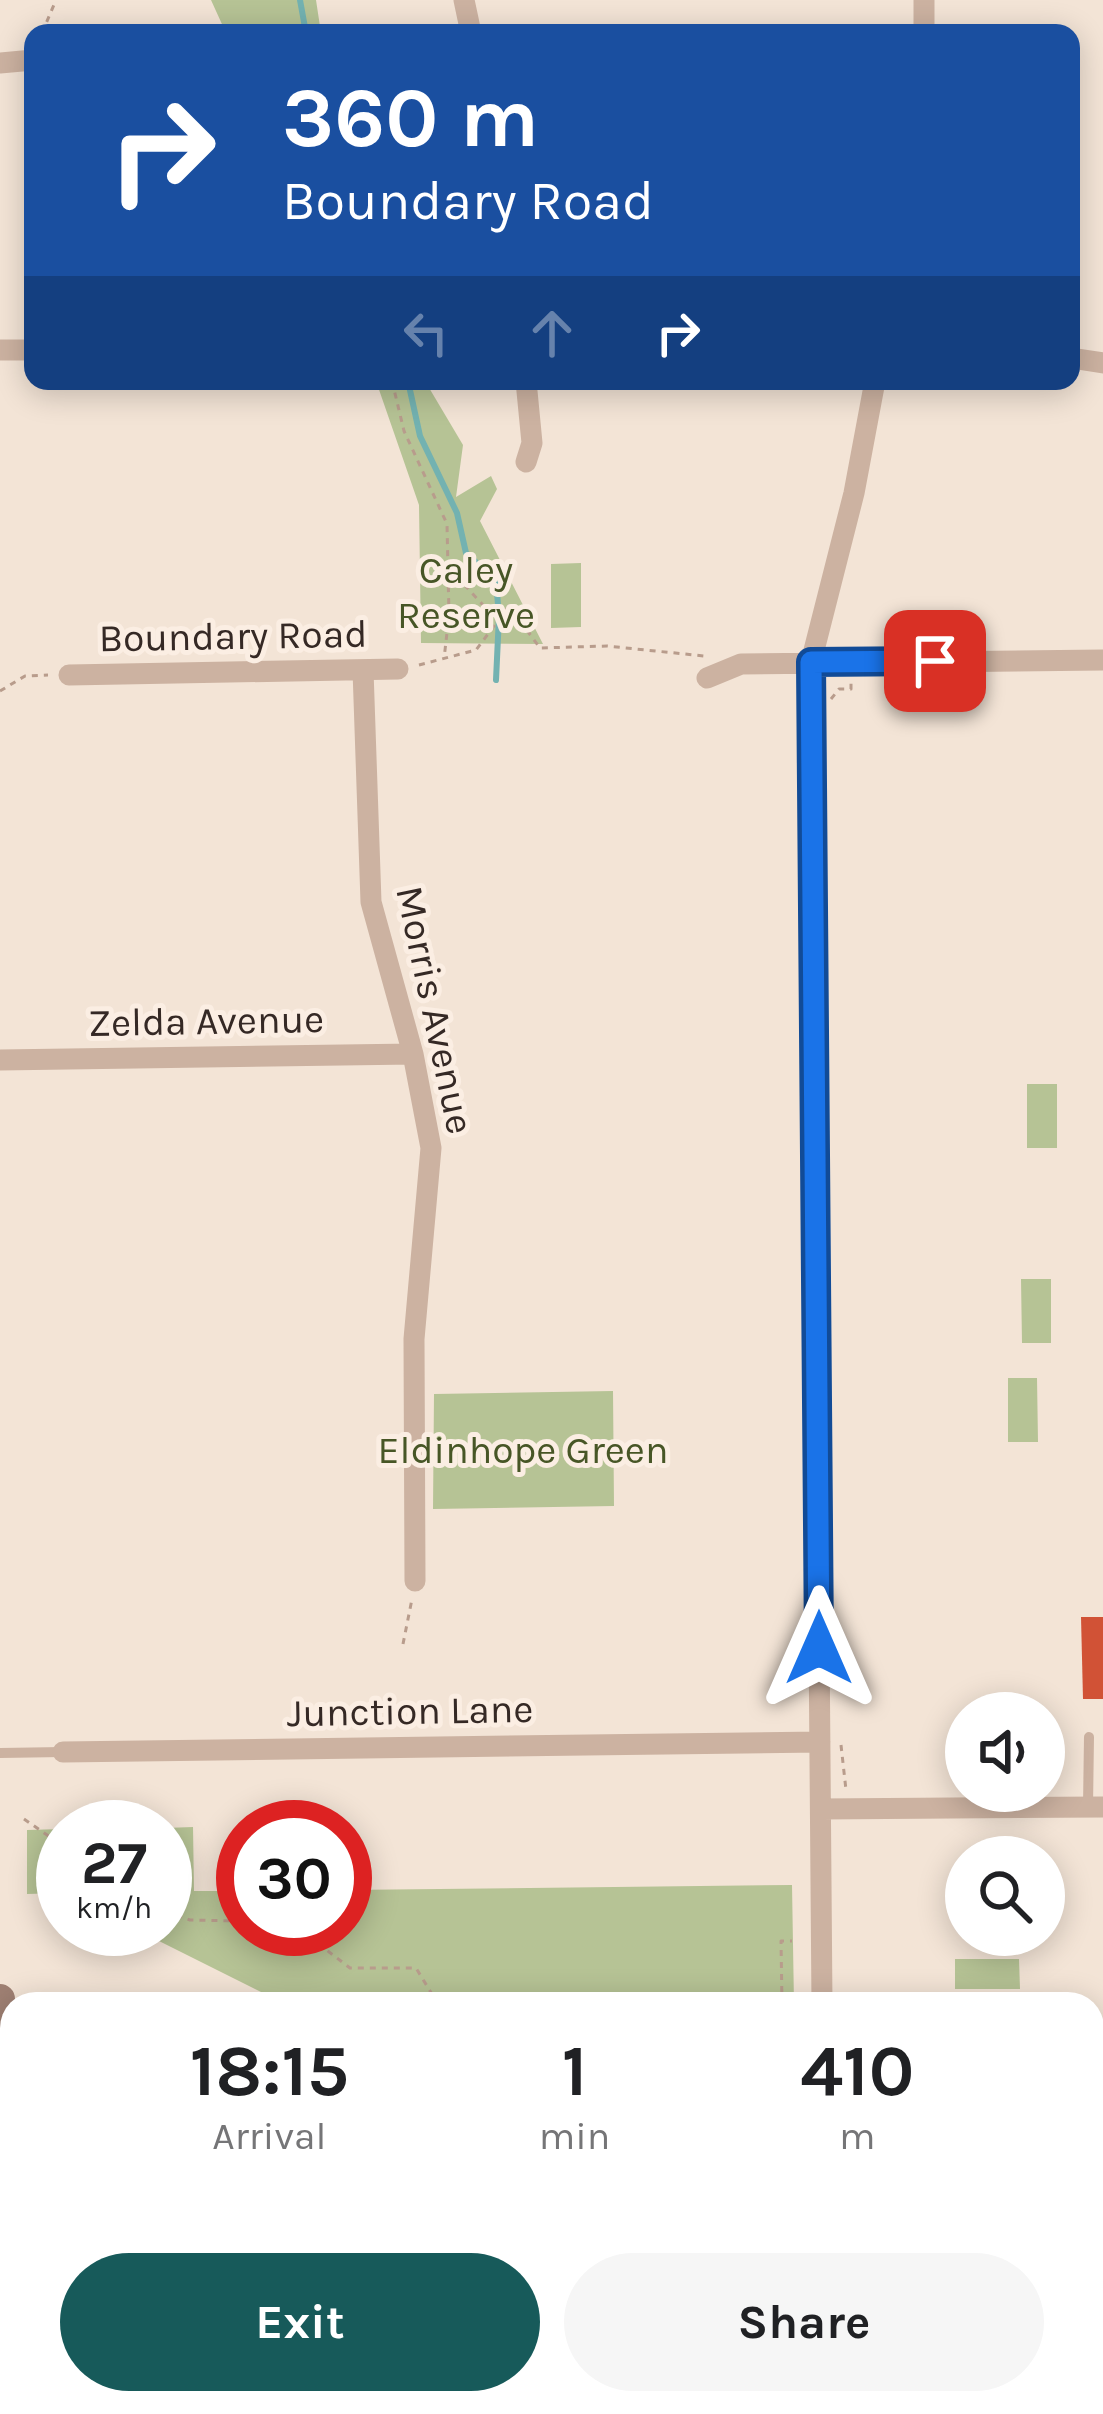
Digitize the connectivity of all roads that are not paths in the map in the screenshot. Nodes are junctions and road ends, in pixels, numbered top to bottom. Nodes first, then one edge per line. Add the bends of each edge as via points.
1 (527, 390) edge
2 (873, 390) edge
3 (526, 463) dead end
4 (1103, 660) edge
5 (811, 662) junction
6 (398, 669) road end
7 (363, 670) junction
8 (69, 675) road end
9 (707, 678) dead end
10 (413, 1054) junction
11 (0, 1060) edge
12 (415, 1581) road end
13 (1089, 1737) dead end
14 (820, 1742) junction
15 (63, 1752) joint
16 (0, 1753) edge
17 (1095, 1807) edge
18 (821, 1809) junction
19 (822, 1992) edge

1 - 3 street
2 - 5 street
4 - 5 street
5 - 9 street via 741,664
5 - 14 street
6 - 7 street, Boundary Road
7 - 8 street, Boundary Road
7 - 10 street, Morris Avenue via 371,902
10 - 11 street, Zelda Avenue
10 - 12 street, Morris Avenue via 431,1148 414,1339
13 - 17 lane
14 - 15 street, Junction Lane
14 - 18 street
15 - 16 lane, Junction Lane
17 - 18 street
18 - 19 street

